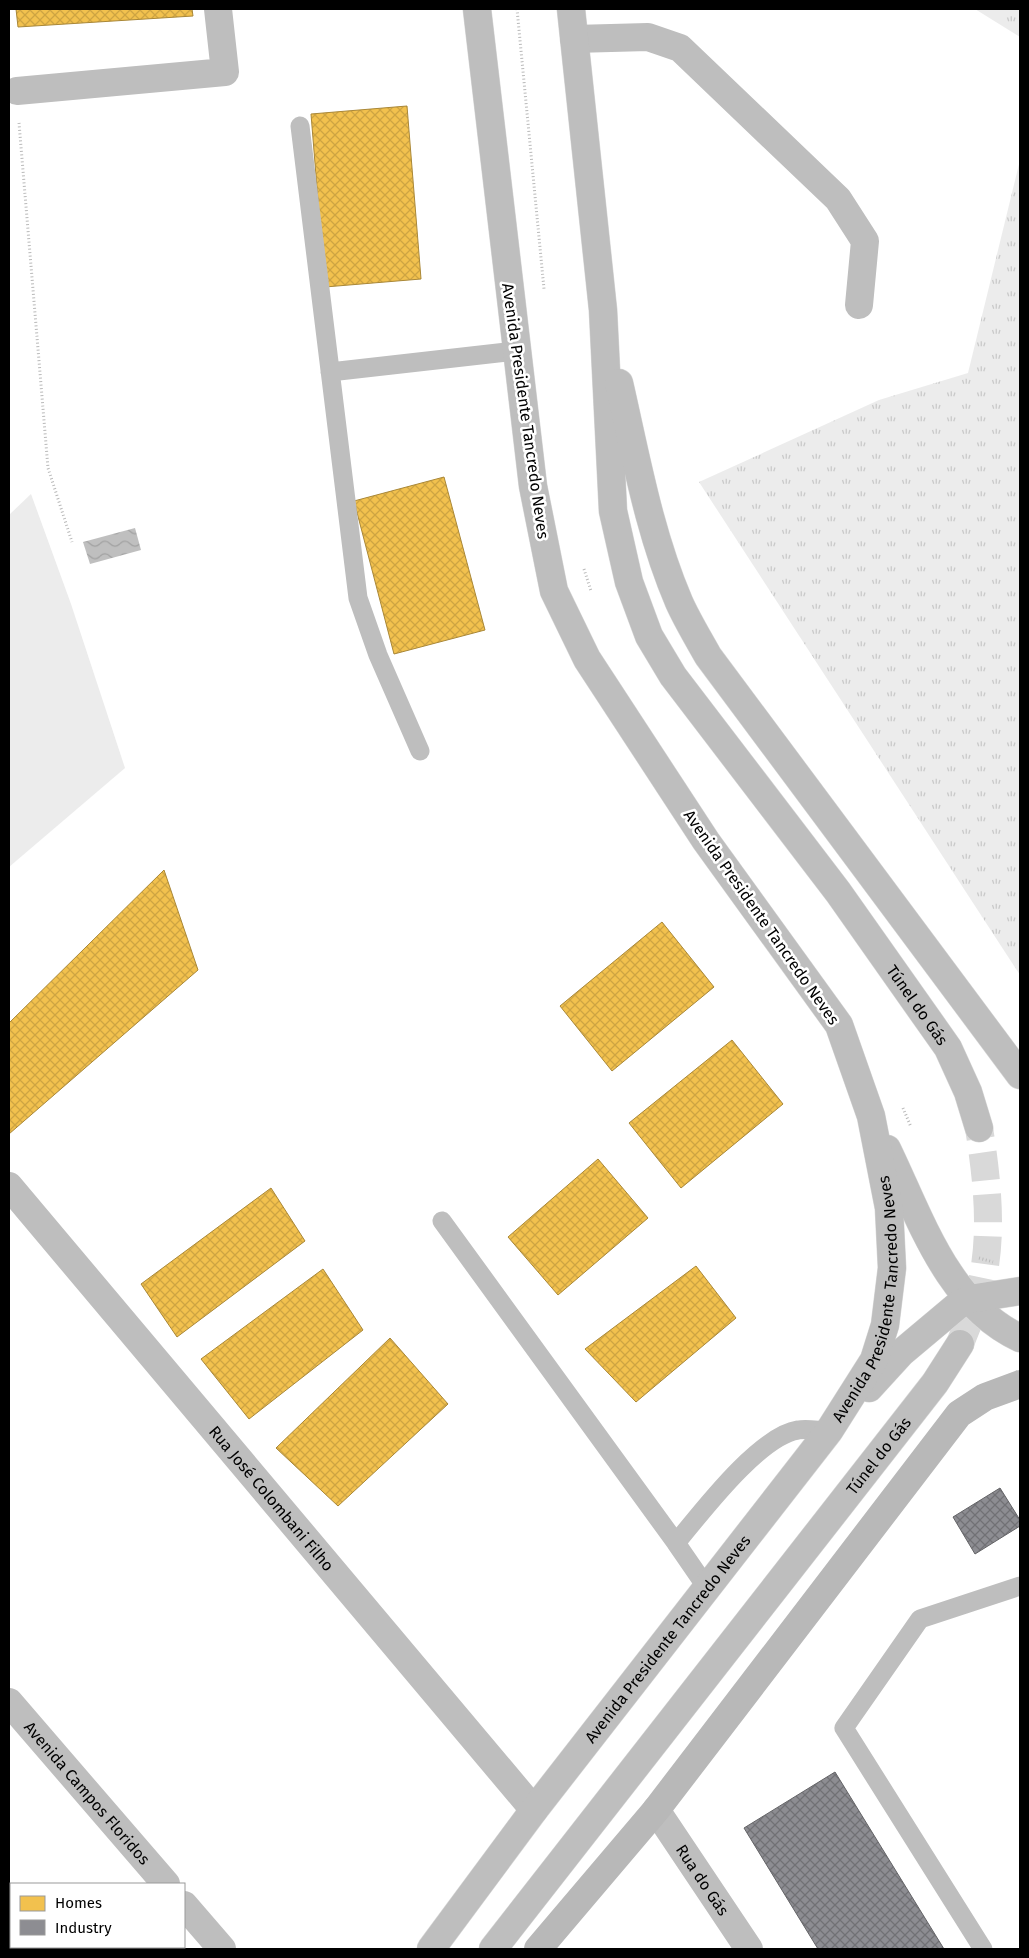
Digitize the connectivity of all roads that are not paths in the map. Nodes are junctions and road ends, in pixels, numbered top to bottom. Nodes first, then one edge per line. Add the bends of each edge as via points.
1 (218, 9) edge
2 (477, 9) edge
3 (571, 9) edge
4 (574, 39) junction
5 (17, 91) road end
6 (300, 126) dead end
7 (859, 305) dead end
8 (603, 310) junction
9 (516, 351) junction
10 (330, 372) junction
11 (420, 751) dead end
12 (1020, 1075) edge
13 (871, 1116) junction
14 (979, 1128) tunnel mouth
15 (9, 1186) edge
16 (442, 1221) dead end
17 (1020, 1291) edge
18 (969, 1299) junction
19 (1020, 1338) edge
20 (960, 1344) tunnel mouth
21 (1020, 1384) edge
22 (829, 1431) junction
23 (676, 1543) junction
24 (1020, 1586) edge
25 (707, 1588) junction
26 (9, 1702) edge
27 (534, 1810) junction
28 (656, 1810) junction
29 (165, 1883) edge
30 (185, 1906) edge
31 (222, 1949) edge
32 (431, 1949) edge
33 (493, 1949) edge
34 (538, 1949) edge
35 (749, 1949) edge
36 (983, 1949) edge

1 - 5 main road via 225,72
2 - 9 main road, Avenida Presidente Tancredo Neves
3 - 4 main road
4 - 7 main road via 648,37 680,48 838,199 865,241
4 - 8 main road
6 - 10 lane
8 - 12 main road via 644,496 660,549 679,602 708,656
8 - 14 main road, Túnel do Gás via 613,511 629,582 649,636 673,676 838,892 948,1048 968,1092
9 - 10 lane
9 - 13 main road, Avenida Presidente Tancredo Neves via 533,486 554,591 586,659 695,824 839,1025
10 - 11 lane via 358,598 378,655
13 - 18 main road via 929,1238 950,1275
13 - 22 main road, Avenida Presidente Tancredo Neves via 889,1208 892,1268 884,1325 874,1360
15 - 27 main road, Rua José Colombani Filho
16 - 23 lane
17 - 18 main road
18 - 19 main road via 997,1324
18 - 22 main road via 901,1352
20 - 33 main road, Túnel do Gás via 935,1383
21 - 28 main road via 985,1397 959,1414
22 - 23 lane via 798,1430 771,1442 740,1468
22 - 25 main road, Avenida Presidente Tancredo Neves
23 - 25 lane
24 - 36 lane via 920,1619 844,1728
25 - 27 main road, Avenida Presidente Tancredo Neves
26 - 29 main road, Avenida Campos Floridos
27 - 32 main road, Avenida Presidente Tancredo Neves
28 - 34 main road
28 - 35 main road, Rua do Gás
30 - 31 main road

